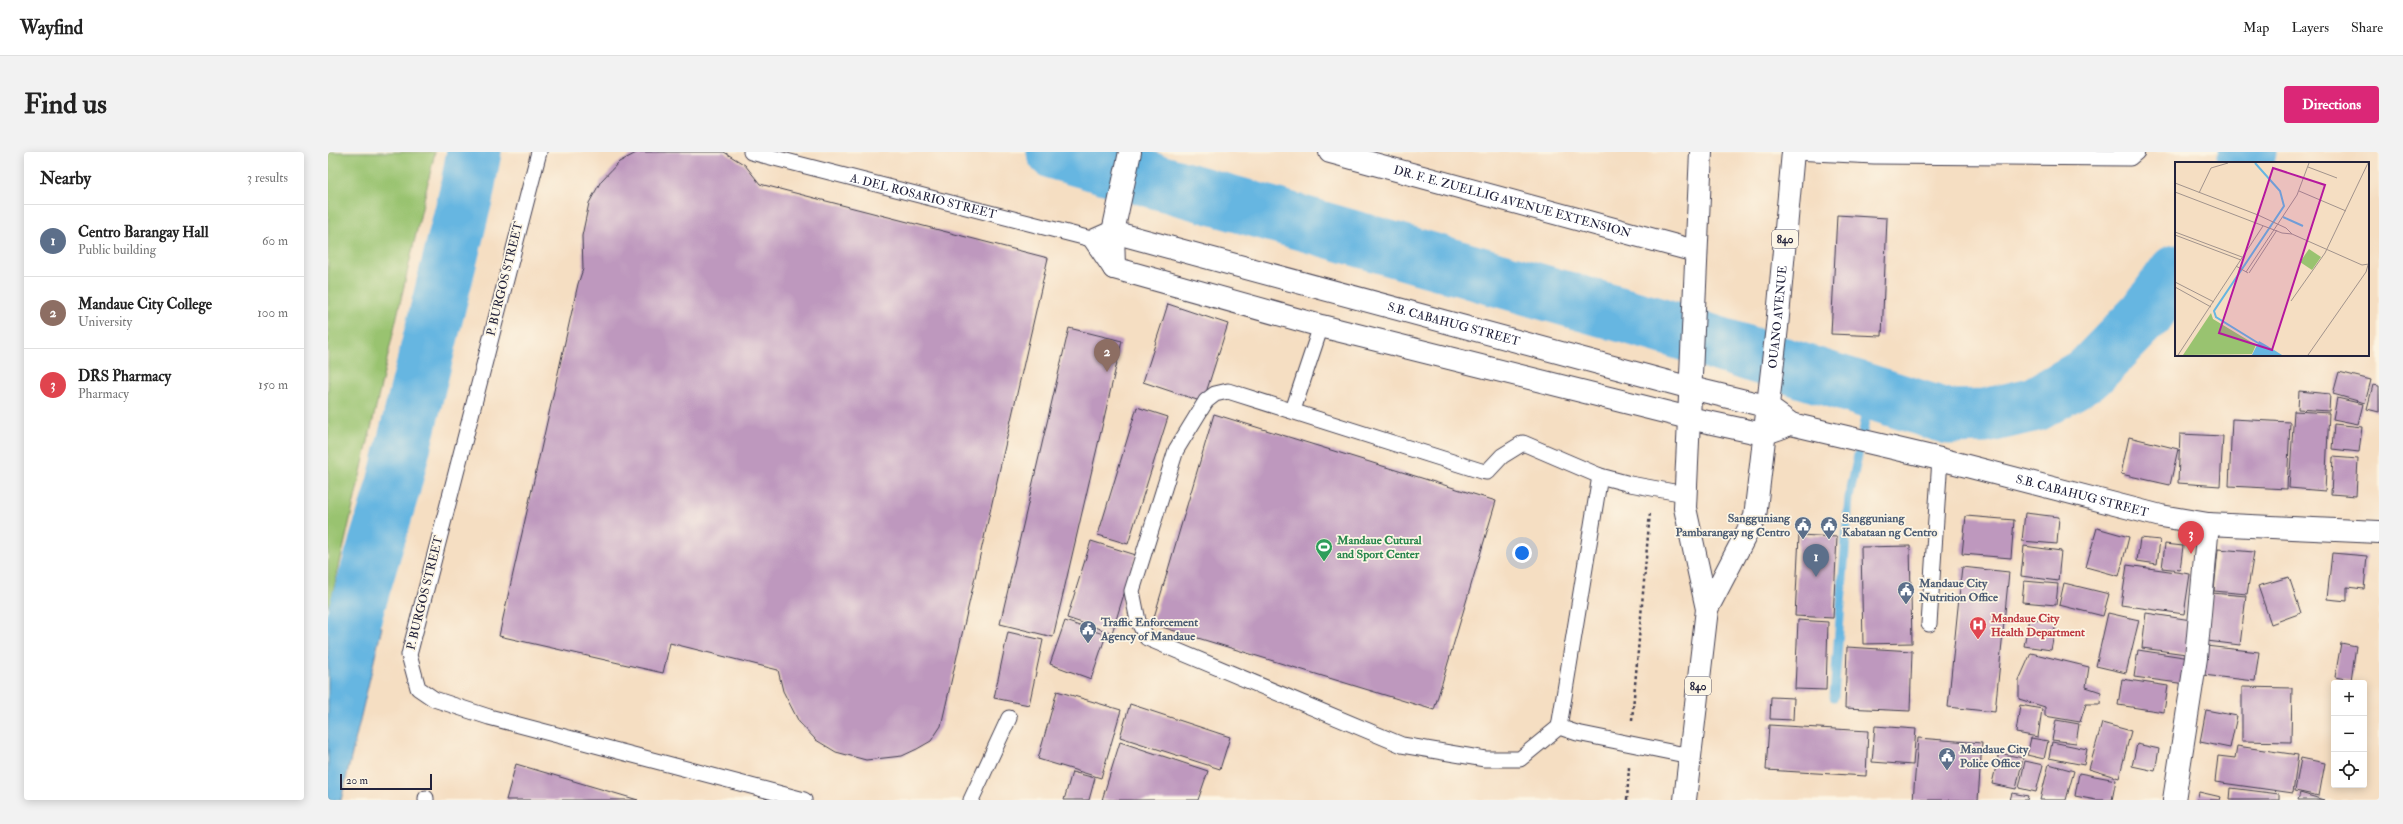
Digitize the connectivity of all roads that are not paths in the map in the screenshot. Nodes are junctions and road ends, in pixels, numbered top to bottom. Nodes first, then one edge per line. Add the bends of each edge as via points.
1 (751, 152) edge
2 (1130, 152) edge
3 (1330, 152) edge
4 (1700, 152) edge
5 (1793, 152) edge
6 (2137, 152) edge
7 (538, 153) edge
8 (1104, 236) junction
9 (1695, 251) junction
10 (1320, 326) junction
11 (1691, 388) junction
12 (1767, 397) junction
13 (1293, 410) junction
14 (1689, 418) junction
15 (1791, 424) junction
16 (1763, 434) junction
17 (1940, 459) junction
18 (1600, 476) junction
19 (1684, 494) junction
20 (2208, 524) junction
21 (2379, 532) edge
22 (1707, 609) junction
23 (1929, 624) dead end
24 (1009, 718) dead end
25 (1560, 727) junction
26 (1690, 756) junction
27 (804, 800) edge
28 (971, 800) edge
29 (1685, 800) edge
30 (2174, 800) edge

1 - 8 lane, A. DEL ROSARIO STREET
2 - 8 main road via 1118,204
3 - 9 main road, DR. F. E. ZUELLIG AVENUE EXTENSION
4 - 9 main road, 840
5 - 6 lane via 1874,156 2130,158
5 - 12 main road, OUANO AVENUE / 840 via 1777,327
7 - 27 lane, P. BURGOS STREET via 409,655 418,688 434,699 489,717
8 - 10 main road via 1114,268
8 - 11 main road, S.B. CABAHUG STREET
9 - 11 main road, 840
10 - 13 lane
10 - 14 main road
11 - 12 main road, S.B. CABAHUG STREET
11 - 14 main road, 840
12 - 15 main road, S.B. CABAHUG STREET
12 - 16 main road, OUANO AVENUE / 840
13 - 18 lane via 1481,471 1487,472 1502,456 1523,443
13 - 25 lane via 1228,391 1215,394 1206,402 1176,450 1132,590 1138,621 1147,638 1402,745 1485,759 1520,759
14 - 16 main road
14 - 19 main road, 840
15 - 16 main road
15 - 17 main road, S.B. CABAHUG STREET
16 - 22 main road, 840 via 1755,517
17 - 20 main road, S.B. CABAHUG STREET via 2161,516
17 - 23 lane
18 - 19 lane
18 - 25 lane
19 - 22 main road, 840 via 1684,508
20 - 21 main road, S.B. CABAHUG STREET
20 - 30 main road via 2196,658
22 - 26 main road, 840
24 - 28 lane
25 - 26 lane
26 - 29 main road, 840

